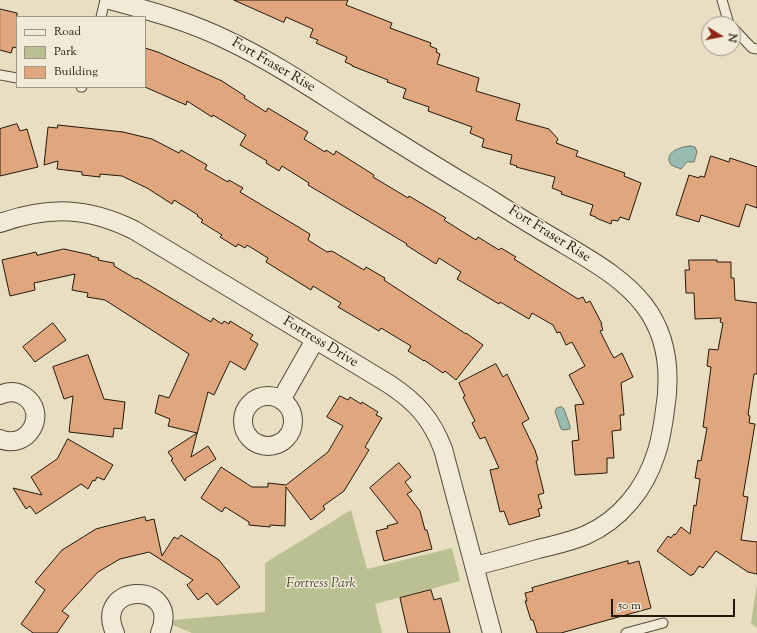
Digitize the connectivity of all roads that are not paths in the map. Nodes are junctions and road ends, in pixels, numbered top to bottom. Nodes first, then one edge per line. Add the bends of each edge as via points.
1 (105, 0) edge
2 (110, 0) edge
3 (722, 0) edge
4 (101, 16) edge
5 (727, 16) edge
6 (741, 36) edge
7 (757, 49) edge
8 (0, 75) edge
9 (16, 78) edge
10 (0, 223) edge
11 (315, 340) junction
12 (0, 395) edge
13 (281, 400) dead end
14 (0, 439) edge
15 (474, 566) junction
16 (663, 623) dead end
17 (115, 633) edge
18 (160, 633) edge
19 (492, 633) edge
20 (626, 633) edge

1 - 4 lane
2 - 15 street, Fort Fraser Rise via 180,20 253,53 612,275 645,306 663,344 668,382 661,437 642,485 612,520 586,535
3 - 5 lane
6 - 7 lane via 752,48
8 - 9 lane
10 - 11 street, Fortress Drive via 25,215 56,212 89,213 111,219 134,230
11 - 13 street
11 - 15 street, Fortress Drive via 407,396 428,418 443,449
12 - 14 street via 12,392 27,398 35,412 35,420 29,434 22,439 14,442
15 - 19 street, Fortress Drive
16 - 20 lane
17 - 18 street via 111,617 113,609 125,596 134,593 150,596 162,609 164,618

